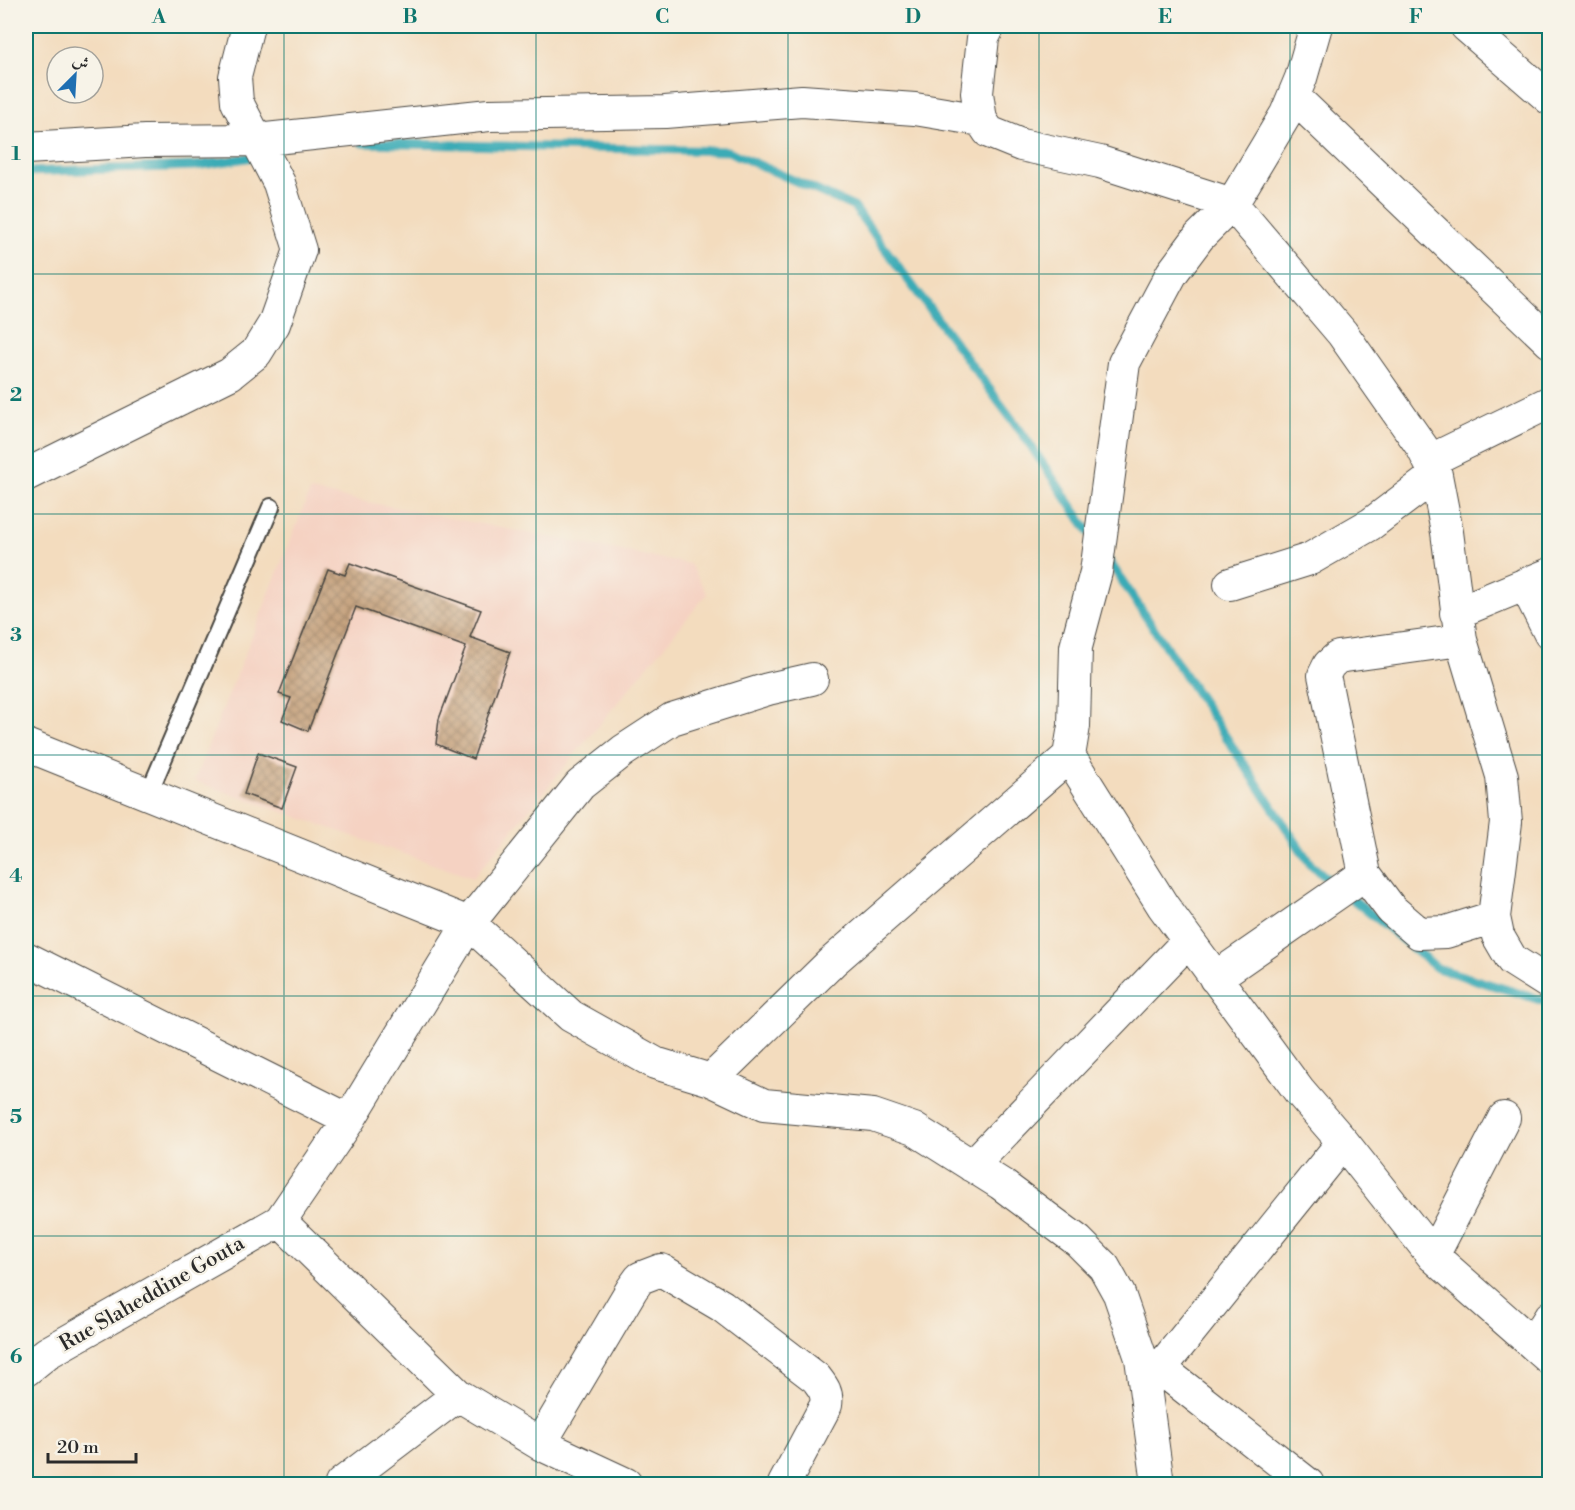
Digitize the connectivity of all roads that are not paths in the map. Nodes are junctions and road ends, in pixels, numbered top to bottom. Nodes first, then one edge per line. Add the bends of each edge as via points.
1 (248, 26) edge
2 (989, 26) edge
3 (1316, 26) edge
4 (1466, 26) edge
5 (1294, 97) junction
6 (1550, 99) edge
7 (981, 120) junction
8 (257, 140) junction
9 (26, 148) edge
10 (1232, 204) junction
11 (1550, 342) edge
12 (1550, 402) edge
13 (1432, 468) junction
14 (26, 475) edge
15 (271, 507) dead end
16 (1537, 579) edge
17 (1230, 584) dead end
18 (1458, 627) junction
19 (1550, 634) edge
20 (813, 679) dead end
21 (26, 745) edge
22 (1070, 756) junction
23 (148, 795) junction
24 (1365, 874) junction
25 (1494, 917) junction
26 (470, 923) junction
27 (1188, 941) junction
28 (26, 958) edge
29 (1215, 978) junction
30 (1550, 984) edge
31 (711, 1080) junction
32 (1504, 1118) dead end
33 (349, 1120) junction
34 (1343, 1142) junction
35 (972, 1166) junction
36 (280, 1221) junction
37 (1433, 1256) junction
38 (1550, 1317) edge
39 (1541, 1352) edge
40 (26, 1370) edge
41 (1153, 1377) junction
42 (458, 1395) junction
43 (540, 1444) junction
44 (618, 1483) edge
45 (341, 1485) edge
46 (784, 1485) edge
47 (1158, 1485) edge
48 (1308, 1485) edge

1 - 8 street via 234,77 237,102
2 - 7 street via 983,38 977,93
3 - 5 street
4 - 6 street
5 - 10 street
5 - 11 street
7 - 8 street via 915,109 802,101 664,112 489,115
7 - 10 street via 989,132 1021,145 1100,162
8 - 9 street
8 - 14 street via 279,183 300,250 274,324 256,353 230,374
10 - 13 street via 1342,333
10 - 22 street via 1199,237 1172,273 1124,363 1096,572 1076,647
12 - 13 street
13 - 17 street via 1371,524 1310,559
13 - 18 street via 1456,584
15 - 23 lane
16 - 18 street
16 - 19 street
18 - 24 street via 1338,657 1324,675
18 - 25 street via 1502,776 1506,843
20 - 26 street via 768,688 672,719 623,751 580,785
21 - 23 street
22 - 27 street
22 - 31 street via 832,962
23 - 26 street
24 - 25 street via 1391,909 1419,933 1446,932
24 - 29 street
25 - 30 street via 1498,936 1512,960
26 - 31 street via 571,1016 655,1063
26 - 33 street
27 - 29 street
27 - 35 street
28 - 33 street
29 - 34 street via 1299,1091
31 - 35 street via 764,1105 873,1115 914,1129
32 - 37 street
33 - 36 street
34 - 37 street
34 - 41 street
35 - 41 street via 1078,1241 1104,1267 1119,1294 1141,1358
36 - 40 street, Rue Slaheddine Gouta via 47,1353
36 - 42 street
37 - 39 street
38 - 39 street
41 - 47 street
41 - 48 street
42 - 43 street
42 - 45 street
43 - 44 street
43 - 46 street via 632,1289 640,1278 661,1270 722,1306 816,1378 824,1389 826,1404

